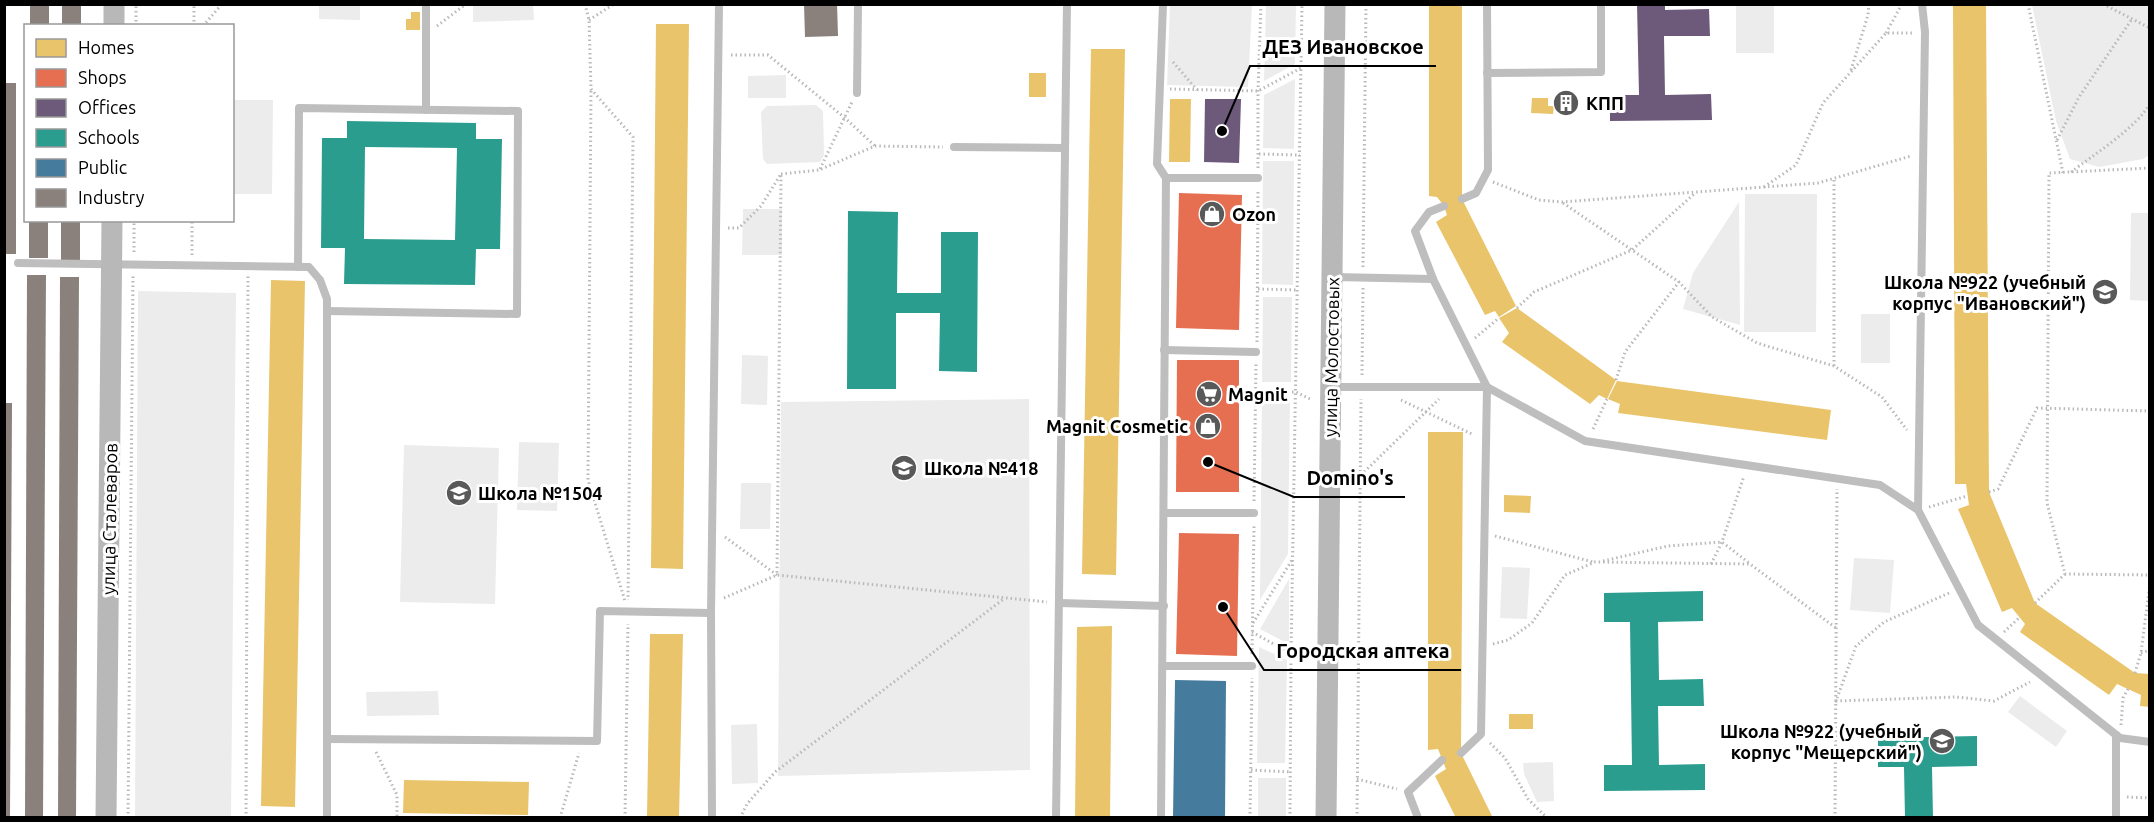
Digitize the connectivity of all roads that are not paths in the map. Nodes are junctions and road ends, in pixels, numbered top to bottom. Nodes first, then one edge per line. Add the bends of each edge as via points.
1 (114, 4) edge
2 (426, 4) edge
3 (719, 4) edge
4 (858, 4) edge
5 (1067, 4) edge
6 (1163, 4) edge
7 (1335, 4) edge
8 (1487, 4) edge
9 (1601, 4) edge
10 (1922, 4) edge
11 (114, 24) edge
12 (1487, 73) junction
13 (857, 93) road end
14 (426, 110) junction
15 (954, 147) road end
16 (1065, 148) junction
17 (1166, 178) junction
18 (1258, 178) road end
19 (1462, 199) dead end
20 (1444, 206) dead end
21 (112, 222) edge
22 (18, 263) dead end
23 (111, 265) junction
24 (298, 267) junction
25 (1332, 277) junction
26 (1433, 279) junction
27 (327, 311) junction
28 (1164, 350) junction
29 (1256, 352) road end
30 (1331, 387) junction
31 (1487, 387) junction
32 (1918, 510) junction
33 (1164, 513) junction
34 (1254, 513) road end
35 (1059, 603) junction
36 (1164, 606) junction
37 (711, 613) junction
38 (1163, 666) junction
39 (1252, 666) road end
40 (2118, 737) junction
41 (327, 740) junction
42 (2150, 742) edge
43 (1461, 753) dead end
44 (1442, 760) dead end
45 (106, 818) edge
46 (327, 818) edge
47 (712, 818) edge
48 (1056, 818) edge
49 (1161, 818) edge
50 (1326, 818) edge
51 (1418, 818) edge
52 (2116, 818) edge

1 - 11 street
2 - 14 lane
3 - 37 lane
4 - 13 lane
5 - 16 lane
6 - 17 lane via 1157,164
7 - 25 street, улица Молостовых
8 - 12 lane
9 - 12 lane via 1601,72
10 - 32 lane via 1925,32
12 - 19 lane via 1488,170 1476,193
14 - 24 lane via 299,108
14 - 27 lane via 518,111 518,315
15 - 16 lane
16 - 35 lane
17 - 18 lane
17 - 28 lane
20 - 26 lane via 1429,212 1415,231
21 - 23 street, улица Сталеваров
22 - 23 lane
23 - 24 lane
23 - 45 street, улица Сталеваров
24 - 27 lane via 309,267 320,280
25 - 26 lane
25 - 30 street, улица Молостовых
26 - 31 lane
27 - 41 lane
28 - 29 lane
28 - 33 lane
30 - 31 lane
30 - 50 street, улица Молостовых
31 - 32 lane via 1587,441 1880,485
31 - 43 lane via 1481,734
32 - 40 lane via 1978,626
33 - 34 lane
33 - 36 lane
35 - 36 lane
35 - 48 lane
36 - 38 lane
37 - 41 lane via 600,611 597,741
37 - 47 lane
38 - 39 lane
38 - 49 lane
40 - 42 lane
40 - 52 lane
41 - 46 lane
44 - 51 lane via 1408,792

